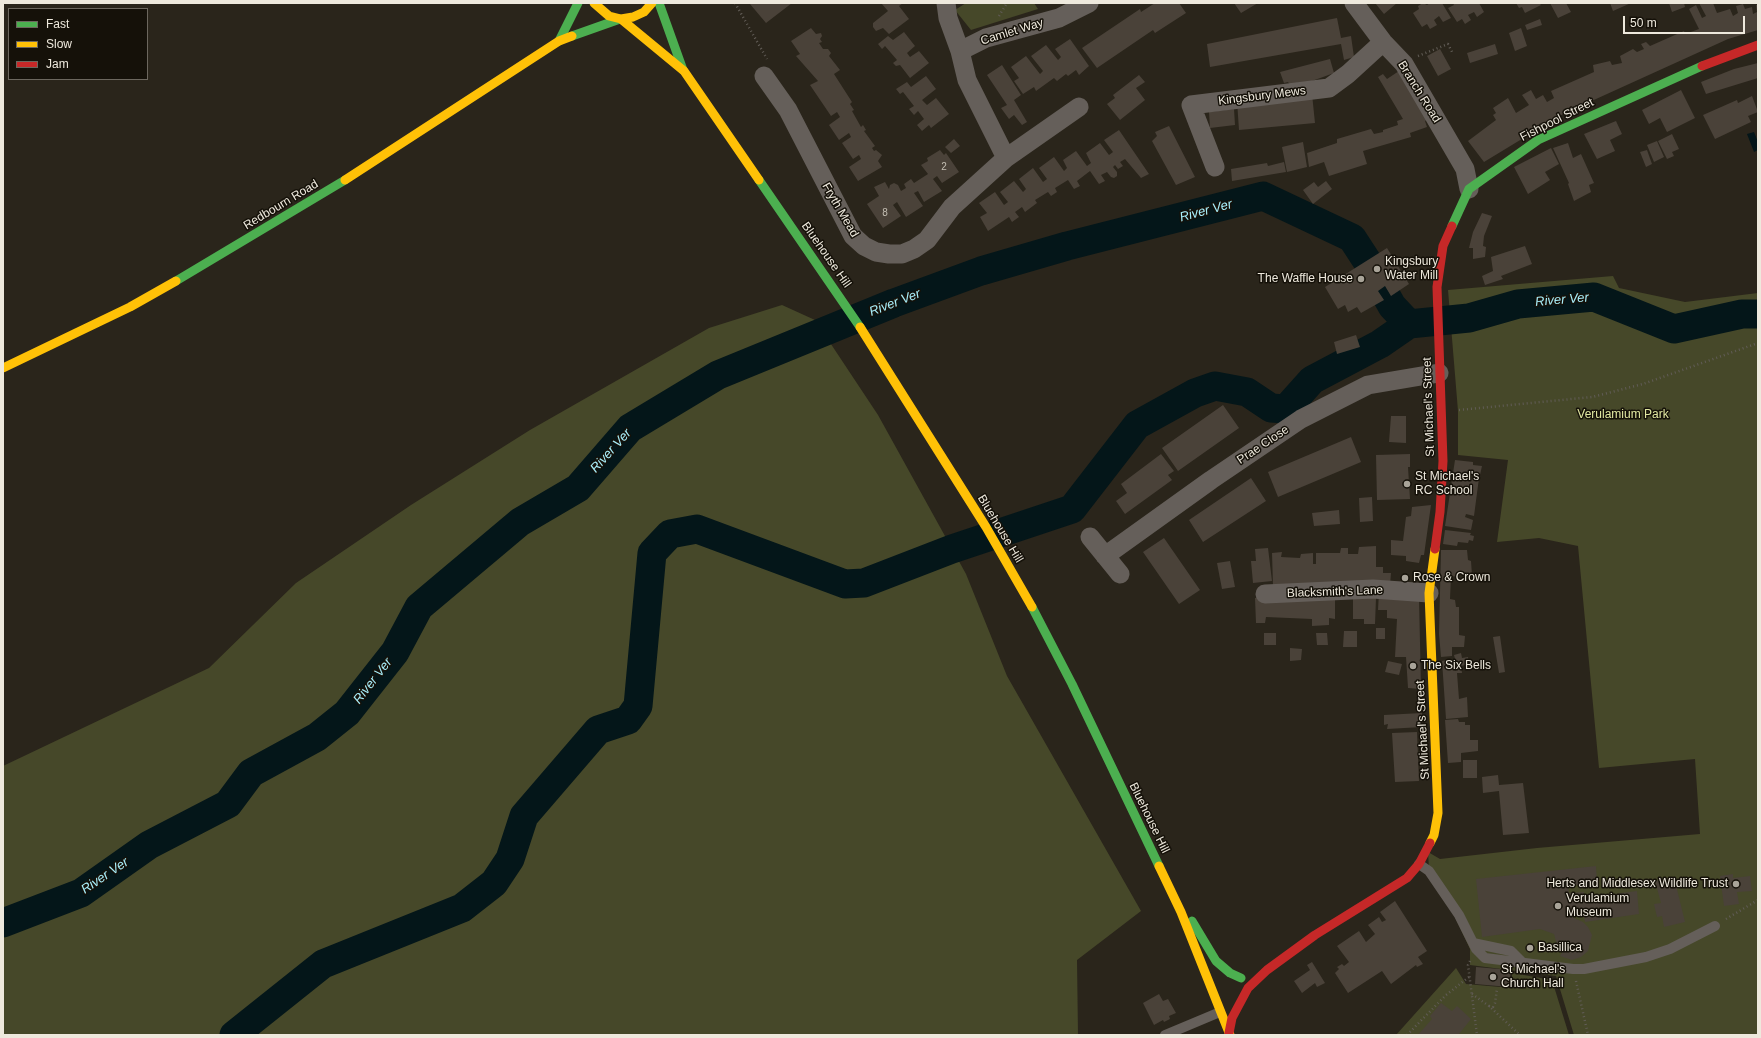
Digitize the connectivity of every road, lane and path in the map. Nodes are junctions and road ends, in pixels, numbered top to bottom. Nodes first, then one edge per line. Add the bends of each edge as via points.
1 (578, 3) edge
2 (594, 3) edge
3 (652, 3) edge
4 (659, 3) edge
5 (736, 3) edge
6 (946, 3) edge
7 (1089, 3) edge
8 (1354, 3) edge
9 (620, 19) junction
10 (559, 41) junction
11 (1383, 42) junction
12 (1758, 45) edge
13 (960, 51) junction
14 (1453, 54) dead end
15 (1404, 64) junction
16 (684, 71) junction
17 (764, 76) joint
18 (1080, 107) dead end
19 (1006, 158) junction
20 (1216, 167) dead end
21 (1469, 189) junction
22 (1437, 287) joint
23 (1758, 343) edge
24 (3, 368) edge
25 (1439, 373) junction
26 (1461, 410) dead end
27 (1090, 537) dead end
28 (1105, 556) junction
29 (1120, 574) dead end
30 (1429, 593) junction
31 (1265, 594) dead end
32 (1419, 864) junction
33 (1758, 900) edge
34 (1181, 912) junction
35 (1715, 926) joint
36 (1474, 946) junction
37 (1267, 970) junction
38 (1469, 977) junction
39 (1241, 978) junction
40 (1575, 978) dead end
41 (1219, 988) junction
42 (1497, 990) dead end
43 (1472, 994) junction
44 (1488, 1006) junction
45 (1220, 1012) junction
46 (1230, 1034) edge
47 (1164, 1035) edge
48 (1407, 1035) edge
49 (1477, 1035) edge
50 (1520, 1035) edge
51 (1588, 1035) edge

1 - 10 main road
2 - 9 main road, Bluehouse Hill via 609,16
3 - 9 main road, Redbourn Road via 644,12
4 - 16 main road, Bluehouse Hill
5 - 17 path via 769,63
6 - 13 street via 948,18
7 - 13 street, Camlet Way via 1059,18 986,38
8 - 11 street, Branch Road
9 - 10 main road, Redbourn Road
9 - 16 main road, Bluehouse Hill
10 - 24 main road, Redbourn Road via 369,165 214,260 130,308
11 - 15 street, Branch Road
11 - 20 street, Kingsbury Mews via 1329,88 1191,105
12 - 21 main road, Fishpool Street via 1698,68 1538,140
13 - 19 street via 967,80
14 - 15 path via 1448,44 1420,54
15 - 21 street, Branch Road via 1465,169
16 - 34 main road, Bluehouse Hill via 876,350 986,527 1038,617 1072,684
17 - 19 street, Fryth Mead via 772,97 788,110 853,236 876,252 902,254 927,240 963,196
18 - 19 street, Fryth Mead via 1066,123
21 - 22 main road, Fishpool Street via 1444,246
22 - 25 main road, St Michael's Street
23 - 26 path via 1643,384 1592,397
25 - 28 street, Prae Close via 1368,385 1301,419
25 - 30 main road, St Michael's Street via 1442,486
27 - 28 street
28 - 29 street
30 - 31 street, Blacksmith's Lane via 1373,589
30 - 32 main road, St Michael's Street via 1438,813 1434,835
32 - 36 lane via 1429,870 1459,915
32 - 37 main road, St Michael's Street via 1407,878 1315,935
33 - 35 path
34 - 39 main road via 1194,923 1216,961 1230,973
34 - 41 main road, Bluehouse Hill
35 - 36 lane via 1670,949 1646,957 1573,969 1523,963 1511,951
36 - 38 path via 1468,965
37 - 39 main road via 1256,970
37 - 46 main road, St Michael's Street via 1242,997 1232,1018
38 - 43 path
38 - 48 path via 1446,995
39 - 41 main road
40 - 51 path
41 - 45 main road, Bluehouse Hill
42 - 44 path via 1496,1003 1493,1007
43 - 44 path
43 - 49 path
44 - 50 path
45 - 46 main road, Bluehouse Hill
45 - 47 lane

